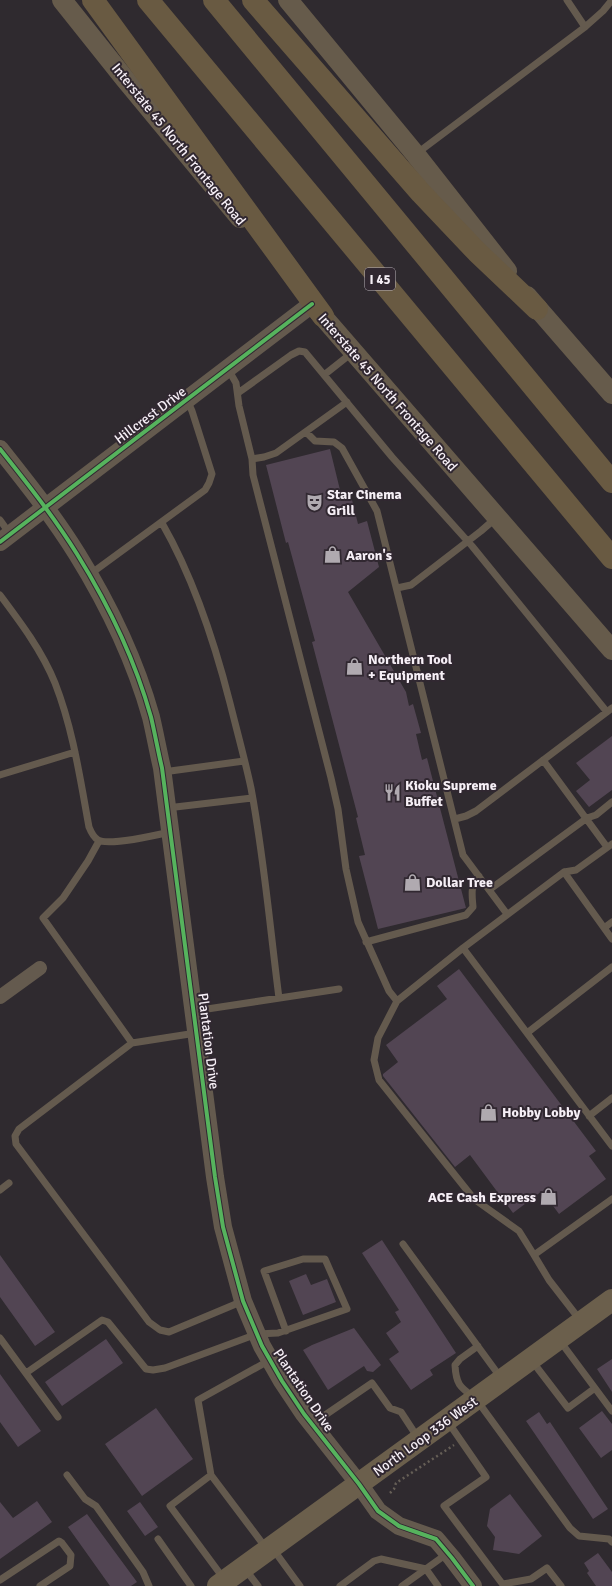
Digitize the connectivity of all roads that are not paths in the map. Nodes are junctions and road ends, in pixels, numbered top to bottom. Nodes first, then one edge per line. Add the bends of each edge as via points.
1 (62, 0) edge
2 (93, 0) edge
3 (148, 0) edge
4 (214, 0) edge
5 (253, 0) edge
6 (288, 0) edge
7 (567, 0) edge
8 (612, 0) edge
9 (585, 27) junction
10 (416, 154) junction
11 (537, 309) junction
12 (318, 310) junction
13 (353, 352) junction
14 (228, 369) junction
15 (324, 375) junction
16 (238, 393) junction
17 (612, 394) edge
18 (187, 400) junction
19 (347, 402) junction
20 (306, 432) junction
21 (0, 449) edge
22 (252, 459) junction
23 (612, 482) edge
24 (46, 508) junction
25 (496, 518) junction
26 (162, 523) junction
27 (3, 532) edge
28 (468, 542) junction
29 (612, 558) edge
30 (89, 575) junction
31 (397, 588) junction
32 (0, 595) edge
33 (612, 650) edge
34 (610, 710) edge
35 (75, 752) junction
36 (543, 760) junction
37 (244, 761) junction
38 (162, 772) junction
39 (0, 775) edge
40 (252, 798) junction
41 (612, 802) edge
42 (167, 808) junction
43 (587, 818) junction
44 (455, 819) junction
45 (170, 832) junction
46 (99, 841) junction
47 (609, 846) edge
48 (564, 872) junction
49 (479, 876) junction
50 (489, 890) junction
51 (507, 914) junction
52 (612, 922) edge
53 (604, 928) junction
54 (612, 939) edge
55 (366, 942) junction
56 (463, 948) junction
57 (612, 967) edge
58 (40, 968) dead end
59 (339, 989) dead end
60 (0, 997) edge
61 (280, 998) junction
62 (397, 1001) junction
63 (194, 1011) junction
64 (196, 1033) junction
65 (527, 1033) junction
66 (132, 1043) junction
67 (612, 1098) edge
68 (589, 1116) junction
69 (612, 1146) edge
70 (9, 1183) dead end
71 (0, 1190) edge
72 (612, 1199) edge
73 (404, 1244) dead end
74 (534, 1255) junction
75 (612, 1300) edge
76 (244, 1301) junction
77 (582, 1322) junction
78 (286, 1331) junction
79 (257, 1334) junction
80 (0, 1338) edge
81 (559, 1339) junction
82 (478, 1346) junction
83 (531, 1359) junction
84 (270, 1360) junction
85 (26, 1374) junction
86 (502, 1380) junction
87 (595, 1388) junction
88 (476, 1399) junction
89 (612, 1411) edge
90 (58, 1417) dead end
91 (447, 1420) junction
92 (312, 1424) junction
93 (419, 1440) junction
94 (67, 1475) dead end
95 (211, 1475) junction
96 (359, 1484) junction
97 (158, 1539) dead end
98 (612, 1542) edge
99 (270, 1548) junction
100 (448, 1553) junction
101 (244, 1567) junction
102 (426, 1569) junction
103 (0, 1580) edge
104 (222, 1583) edge
105 (504, 1585) edge
106 (40, 1586) edge
107 (149, 1586) edge
108 (191, 1586) edge
109 (258, 1586) edge
110 (300, 1586) edge
111 (340, 1586) edge
112 (402, 1586) edge
113 (438, 1586) edge
114 (473, 1586) edge
115 (560, 1586) edge

1 - 12 main road, Interstate 45 North Frontage Road
2 - 12 highway
3 - 29 highway, I 45
4 - 23 highway
5 - 11 highway via 421,193 477,252
6 - 10 main road
7 - 9 lane
8 - 9 lane
9 - 10 lane
10 - 11 main road
11 - 17 main road
12 - 13 main road, Interstate 45 North Frontage Road
12 - 14 street, Hillcrest Drive
13 - 15 lane
13 - 25 main road, Interstate 45 North Frontage Road
14 - 16 lane
14 - 18 street, Hillcrest Drive
15 - 16 lane via 305,352 299,351
15 - 19 lane
16 - 22 lane
18 - 24 street, Hillcrest Drive
18 - 26 lane via 212,474 205,490
19 - 20 lane
19 - 28 lane
20 - 22 lane via 276,453
20 - 31 lane via 315,442 334,442 342,448 376,511
21 - 24 street, Plantation Drive
22 - 55 lane via 253,475 331,778 346,869 358,922
24 - 27 street, Hillcrest Drive
24 - 30 street, Plantation Drive
25 - 28 lane
25 - 33 main road, Interstate 45 North Frontage Road
26 - 30 lane
26 - 37 lane via 200,602 218,654
28 - 31 lane via 412,584
28 - 34 lane
30 - 38 street, Plantation Drive via 121,636 137,677 150,717
31 - 44 lane
32 - 35 lane via 27,631 55,683 68,720
34 - 36 lane
35 - 39 lane
35 - 46 lane via 89,827
36 - 43 lane
36 - 44 lane via 476,811
37 - 38 lane
37 - 40 lane
38 - 42 street, Plantation Drive
40 - 42 lane
40 - 61 lane
41 - 43 lane via 596,815
42 - 45 street, Plantation Drive
43 - 47 lane
43 - 50 lane
44 - 49 lane via 463,855
45 - 46 lane via 138,839
45 - 63 street, Plantation Drive
46 - 66 lane via 63,898 43,918
47 - 48 lane via 576,870
48 - 51 lane
48 - 53 lane
49 - 50 lane
49 - 55 lane via 473,882 473,907 466,915
50 - 51 lane
51 - 56 lane
52 - 53 lane
53 - 54 lane
55 - 62 lane via 389,991
56 - 62 lane
56 - 65 lane
57 - 65 lane
58 - 60 street
59 - 61 lane
61 - 63 lane
62 - 74 lane via 378,1038 374,1060 379,1080 474,1199 519,1231
63 - 64 street, Plantation Drive
64 - 66 lane
64 - 76 street, Plantation Drive via 222,1227
65 - 68 lane
66 - 76 lane via 19,1129 15,1136 16,1144 149,1322 160,1330 169,1332
67 - 68 lane
68 - 69 lane
70 - 71 lane
72 - 74 lane
73 - 82 lane
74 - 77 lane via 549,1280
75 - 77 main road, North Loop 336 West
76 - 79 street, Plantation Drive
77 - 81 main road, North Loop 336 West
78 - 78 lane via 347,1309 325,1259 303,1259 264,1271
78 - 79 lane via 278,1334
79 - 84 street, Plantation Drive
79 - 85 lane via 165,1368 153,1370 146,1369 108,1322 102,1320
80 - 85 lane
81 - 83 main road, North Loop 336 West
81 - 87 lane
82 - 86 lane
82 - 88 lane via 455,1365 456,1379 462,1388
83 - 86 main road, North Loop 336 West
83 - 87 lane via 568,1408
84 - 92 street, Plantation Drive
84 - 95 lane via 198,1400
85 - 90 lane
86 - 88 main road, North Loop 336 West
87 - 89 lane
88 - 91 main road, North Loop 336 West
88 - 98 lane via 570,1528 579,1536 609,1539
91 - 93 main road, North Loop 336 West
91 - 105 lane via 486,1477 444,1506
92 - 93 lane via 372,1383 390,1408 401,1412
92 - 96 street, Plantation Drive
93 - 96 main road, North Loop 336 West
94 - 107 lane via 85,1499 96,1506 143,1572
95 - 99 lane
95 - 104 lane via 170,1506
96 - 99 main road, North Loop 336 West
96 - 100 street, Plantation Drive via 378,1511 399,1526 436,1539
97 - 108 lane
99 - 101 main road, North Loop 336 West
99 - 110 lane
100 - 102 lane
100 - 114 street, Plantation Drive
101 - 104 main road, North Loop 336 West
101 - 109 lane
102 - 111 lane via 381,1559 374,1561
102 - 112 lane
102 - 113 lane
103 - 106 lane via 59,1541 71,1556 70,1566
105 - 115 lane via 531,1579 547,1568

